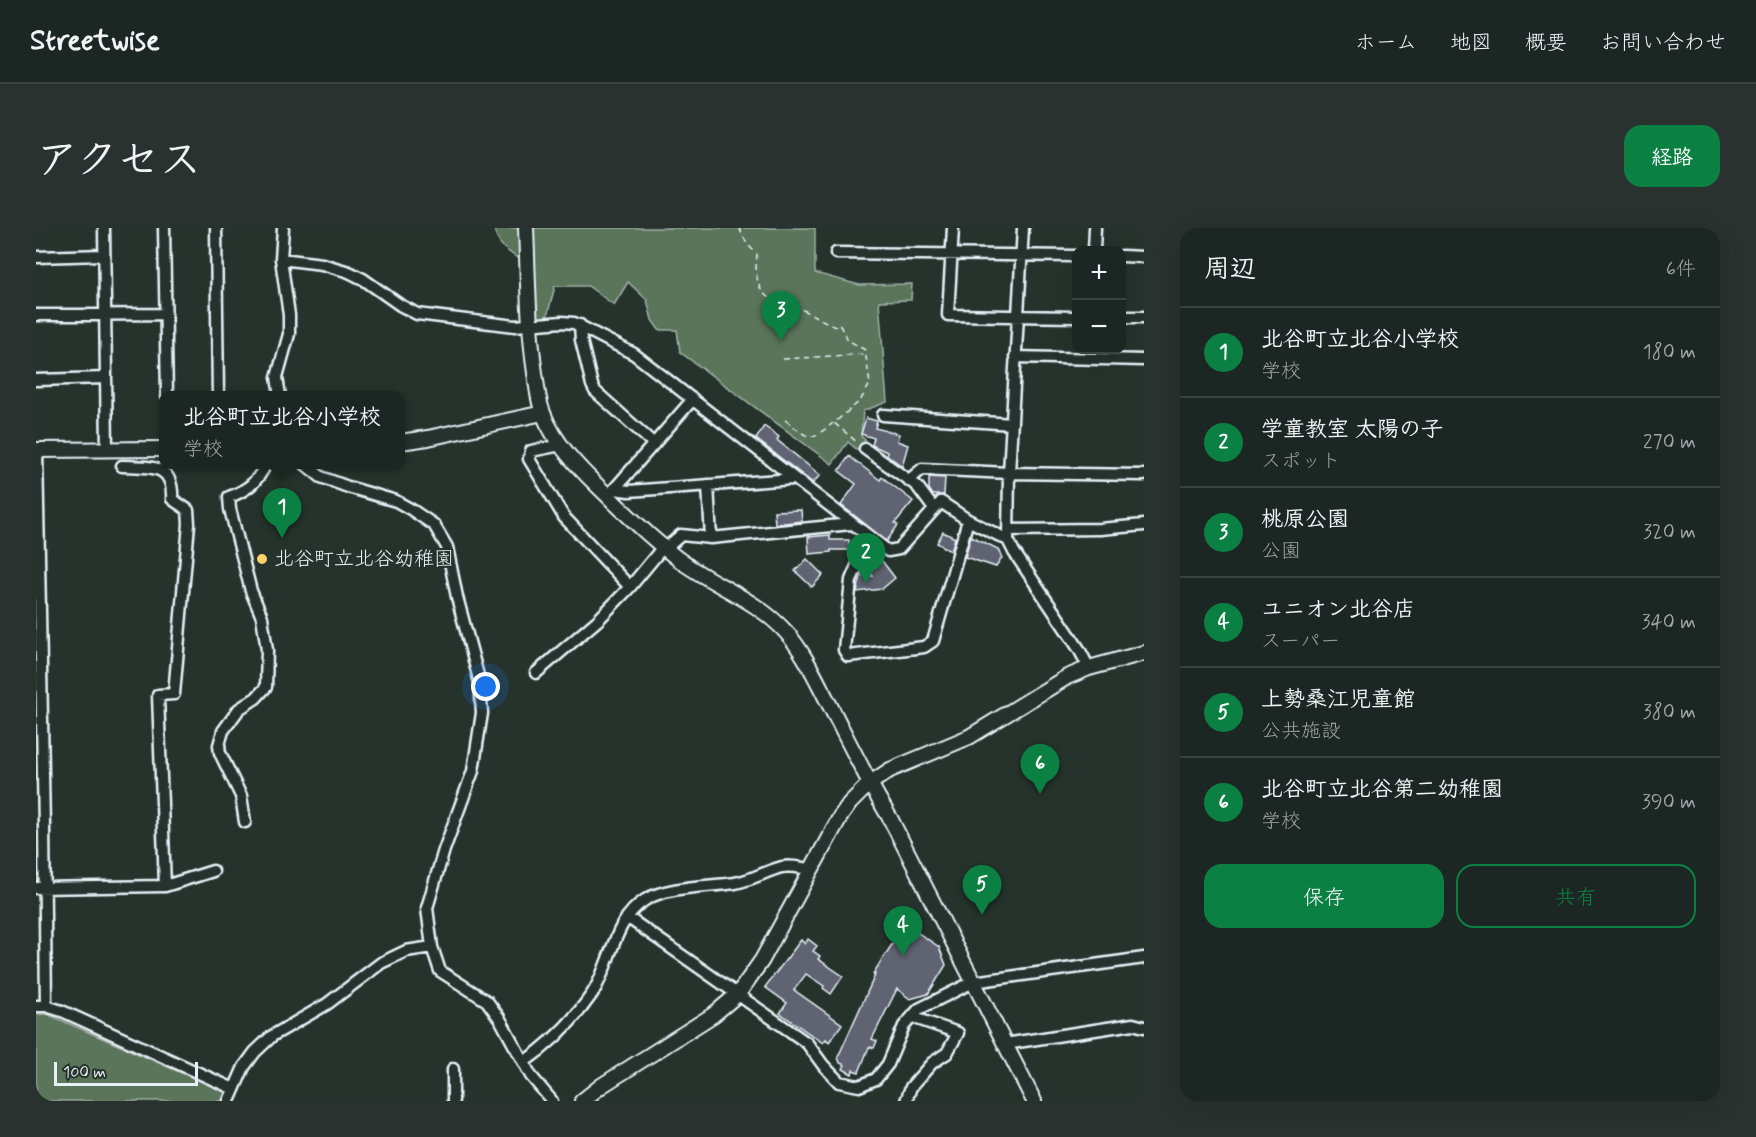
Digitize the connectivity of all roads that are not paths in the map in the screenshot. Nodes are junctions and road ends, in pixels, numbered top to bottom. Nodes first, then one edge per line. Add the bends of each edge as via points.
1 (104, 228) edge
2 (164, 228) edge
3 (216, 228) edge
4 (283, 228) edge
5 (526, 228) edge
6 (953, 228) edge
7 (1023, 228) edge
8 (1095, 228) edge
9 (1094, 246) edge
10 (836, 253) dead end
11 (104, 255) junction
12 (951, 255) junction
13 (1022, 255) junction
14 (1072, 256) edge
15 (1126, 256) edge
16 (36, 257) edge
17 (1144, 257) edge
18 (281, 259) junction
19 (105, 314) junction
20 (165, 314) junction
21 (36, 315) edge
22 (1018, 316) junction
23 (1072, 317) edge
24 (1126, 317) edge
25 (1144, 317) edge
26 (580, 325) junction
27 (530, 326) junction
28 (1015, 357) junction
29 (1144, 360) edge
30 (106, 378) junction
31 (36, 380) edge
32 (167, 391) edge
33 (218, 391) edge
34 (278, 391) edge
35 (693, 399) junction
36 (543, 413) junction
37 (883, 415) dead end
38 (1012, 424) junction
39 (405, 441) edge
40 (654, 444) junction
41 (561, 445) junction
42 (107, 449) junction
43 (159, 449) edge
44 (865, 449) road end
45 (36, 450) edge
46 (122, 466) dead end
47 (263, 469) edge
48 (310, 469) edge
49 (1009, 474) junction
50 (1144, 475) edge
51 (792, 479) junction
52 (909, 480) junction
53 (708, 485) junction
54 (611, 492) junction
55 (934, 509) junction
56 (37, 513) edge
57 (968, 520) junction
58 (852, 524) junction
59 (1144, 525) edge
60 (1008, 535) junction
61 (711, 538) junction
62 (869, 538) junction
63 (664, 548) junction
64 (38, 574) edge
65 (630, 587) junction
66 (38, 636) edge
67 (1144, 653) edge
68 (1089, 668) junction
69 (537, 673) dead end
70 (39, 695) edge
71 (39, 756) edge
72 (869, 784) junction
73 (246, 822) dead end
74 (40, 827) edge
75 (810, 869) junction
76 (213, 870) dead end
77 (165, 886) junction
78 (40, 887) edge
79 (627, 917) junction
80 (432, 947) junction
81 (1144, 958) edge
82 (973, 982) junction
83 (738, 994) junction
84 (41, 1006) edge
85 (912, 1017) junction
86 (1144, 1027) edge
87 (1005, 1044) junction
88 (525, 1062) junction
89 (453, 1069) dead end
90 (234, 1089) junction
91 (229, 1101) edge
92 (453, 1101) edge
93 (552, 1101) edge
94 (582, 1101) edge
95 (906, 1101) edge
96 (1034, 1101) edge

1 - 11 street
2 - 20 street
3 - 33 street
4 - 18 street
5 - 27 street
6 - 12 street
7 - 13 street
8 - 9 street
10 - 12 street
11 - 16 street
11 - 19 street
12 - 13 street
12 - 22 street via 948,315
13 - 14 street
13 - 22 street
15 - 17 street
18 - 27 street via 349,272 417,314
18 - 34 street via 289,334 277,377
19 - 20 street
19 - 21 street
19 - 30 street
20 - 32 street
22 - 23 street
22 - 28 street
24 - 25 street
26 - 27 street via 562,322
26 - 35 street via 634,354
26 - 40 street via 595,391
27 - 36 street
28 - 29 street
28 - 38 street
30 - 31 street
30 - 42 street
35 - 40 street
35 - 51 street
36 - 39 street
36 - 41 street
37 - 38 street
38 - 49 street
40 - 54 street
41 - 54 street via 577,466
41 - 65 street via 531,452 529,459 564,517
42 - 43 street
42 - 45 street
44 - 52 street
45 - 56 street
46 - 77 street via 166,474 172,482 172,499 188,510 174,694 158,695
47 - 73 street via 249,488 229,497 267,650 266,687 239,709 223,731 219,745 241,796
48 - 80 street via 321,477 396,501 426,519 441,534 451,560 480,683 482,713 473,771 427,908
49 - 50 street
49 - 52 street via 922,469
49 - 60 street
51 - 53 street
51 - 58 street
52 - 55 street
53 - 54 street
53 - 61 street
54 - 63 street
55 - 57 street via 941,502
55 - 62 street via 895,551 888,551
56 - 64 street
57 - 60 street
57 - 62 street via 933,641 924,646 848,656 844,650 851,580
58 - 61 street
58 - 62 street
59 - 60 street
60 - 68 street via 1014,552
61 - 63 street via 681,535
63 - 65 street
63 - 72 street via 760,609 786,633 808,663
64 - 66 street
65 - 69 street
66 - 70 street
67 - 68 street
68 - 72 street via 1048,688 969,737 890,770
70 - 71 street
71 - 74 street
72 - 75 street via 849,803
72 - 82 street
74 - 78 street
75 - 79 street via 782,867 748,880 669,892 646,900
75 - 83 street via 762,960
76 - 77 street
77 - 78 street
78 - 84 street
79 - 83 street
79 - 88 street via 592,993 569,1021
80 - 88 street via 440,971 487,1001
80 - 90 street via 406,951 381,963 318,1010 272,1036 244,1067
81 - 82 street
82 - 85 street via 919,1009
82 - 87 street
83 - 85 street via 807,1043 839,1082 859,1086 876,1079 888,1064 904,1026
83 - 94 street via 713,1015
84 - 90 street via 62,1011
85 - 95 street via 958,1033 947,1053 932,1063 911,1087
86 - 87 street via 1133,1024
87 - 96 street
88 - 93 street via 531,1076
89 - 92 street
90 - 91 street

